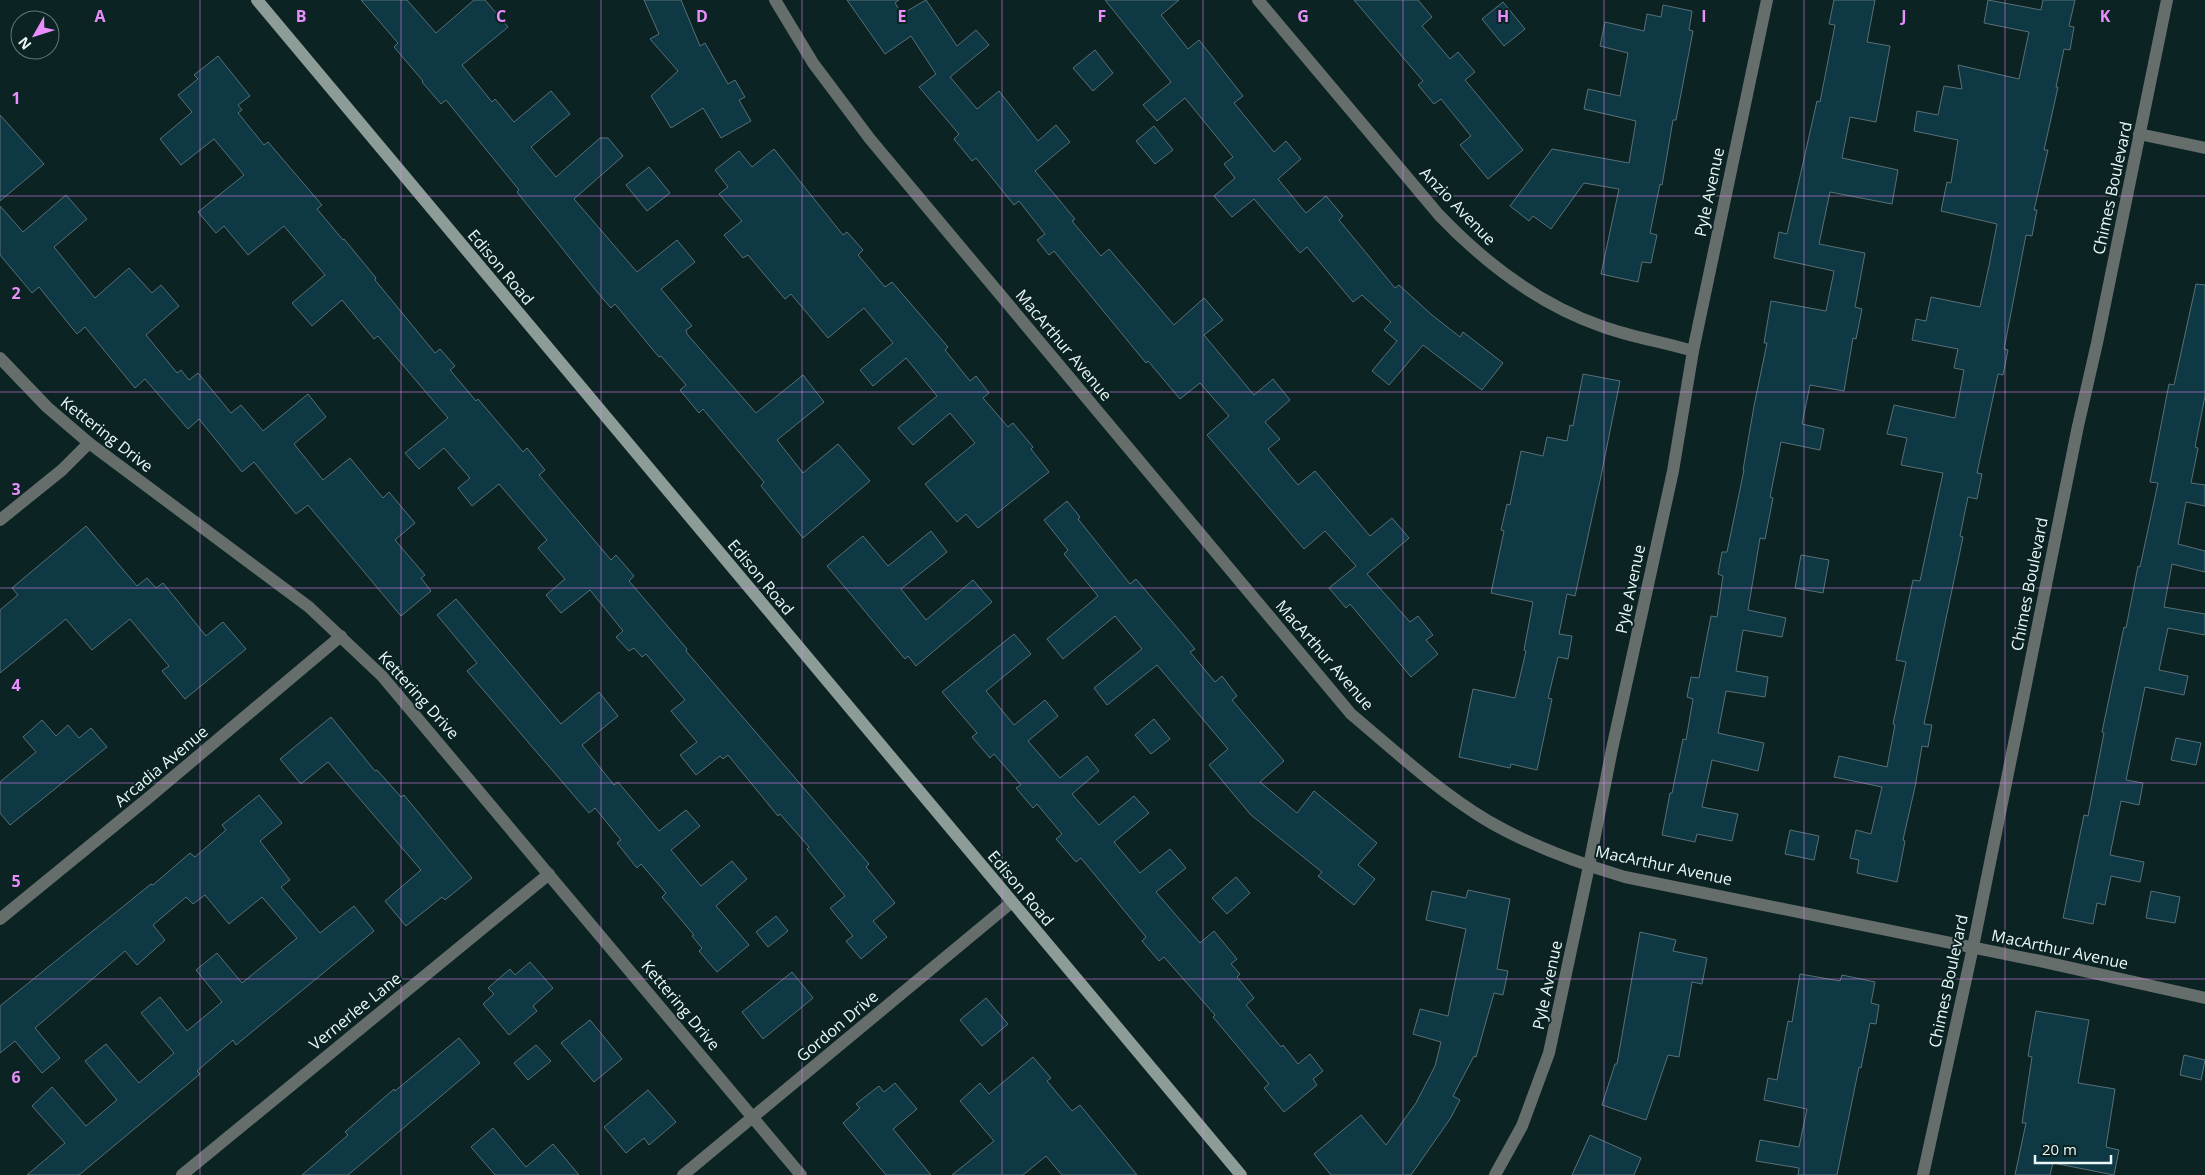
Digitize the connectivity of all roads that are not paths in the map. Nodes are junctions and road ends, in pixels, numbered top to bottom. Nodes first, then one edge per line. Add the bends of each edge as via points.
1 (257, 0) edge
2 (775, 0) edge
3 (1258, 0) edge
4 (1767, 0) edge
5 (2167, 0) edge
6 (2139, 134) junction
7 (2205, 148) edge
8 (1693, 350) junction
9 (0, 358) edge
10 (89, 443) junction
11 (0, 520) edge
12 (341, 636) junction
13 (1589, 866) junction
14 (549, 874) junction
15 (1012, 902) junction
16 (0, 919) edge
17 (1973, 947) junction
18 (2205, 998) edge
19 (753, 1117) junction
20 (182, 1175) edge
21 (683, 1175) edge
22 (801, 1175) edge
23 (1241, 1175) edge
24 (1495, 1175) edge
25 (1923, 1175) edge

1 - 15 main road, Edison Road
2 - 13 street, MacArthur Avenue via 813,63 870,139 1350,714 1434,784 1489,821 1546,850
3 - 8 street, Anzio Avenue via 1439,215 1494,266 1532,294 1569,313 1602,326
4 - 8 street, Pyle Avenue
5 - 6 street, Chimes Boulevard
6 - 7 street
6 - 17 street, Chimes Boulevard
8 - 13 street, Pyle Avenue via 1673,471
9 - 10 street, Kettering Drive via 46,408
10 - 11 street via 62,470
10 - 12 street, Kettering Drive via 228,544
12 - 14 street, Kettering Drive via 402,697
12 - 16 street, Arcadia Avenue
13 - 17 street, MacArthur Avenue
13 - 24 street, Pyle Avenue via 1549,1053 1522,1126
14 - 19 street, Kettering Drive
14 - 20 street, Vernerlee Lane
15 - 19 street, Gordon Drive
15 - 23 main road, Edison Road
17 - 18 street, MacArthur Avenue
17 - 25 street, Chimes Boulevard
19 - 21 street, Gordon Drive
19 - 22 street, Kettering Drive

